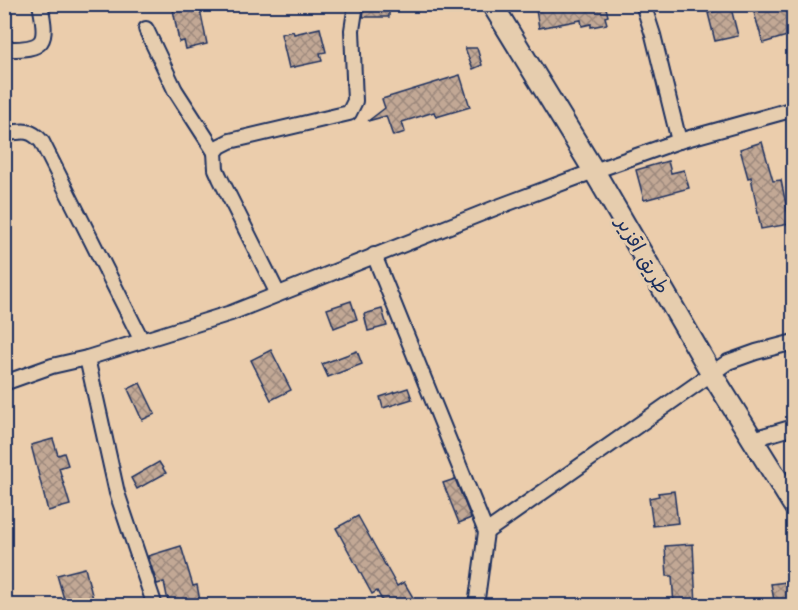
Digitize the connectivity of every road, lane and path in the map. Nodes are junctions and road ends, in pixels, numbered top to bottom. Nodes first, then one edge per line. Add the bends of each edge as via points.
1 (40, 4) edge
2 (356, 4) edge
3 (492, 4) edge
4 (643, 4) edge
5 (146, 29) dead end
6 (4, 49) edge
7 (794, 109) edge
8 (4, 134) edge
9 (679, 141) junction
10 (215, 152) junction
11 (594, 171) junction
12 (374, 255) junction
13 (278, 294) junction
14 (142, 341) junction
15 (794, 342) edge
16 (87, 358) junction
17 (712, 374) junction
18 (4, 383) edge
19 (794, 427) edge
20 (753, 439) junction
21 (794, 506) edge
22 (486, 532) junction
23 (155, 606) edge
24 (476, 606) edge

1 - 6 street via 45,26 40,43 25,49
2 - 10 street via 352,30 355,101 349,113 230,141
3 - 11 street, طريق اقزير
4 - 9 street
5 - 10 street via 175,90
7 - 9 street
8 - 14 street via 27,131 42,142
9 - 11 street
10 - 13 street via 216,169
11 - 12 street
11 - 17 street, طريق اقزير
12 - 13 street
12 - 22 street
13 - 14 street
14 - 16 street
15 - 17 street via 728,362
16 - 18 street
16 - 23 street via 117,493
17 - 20 street, طريق اقزير
17 - 22 street
19 - 20 street
20 - 21 street, طريق اقزير
22 - 24 street

